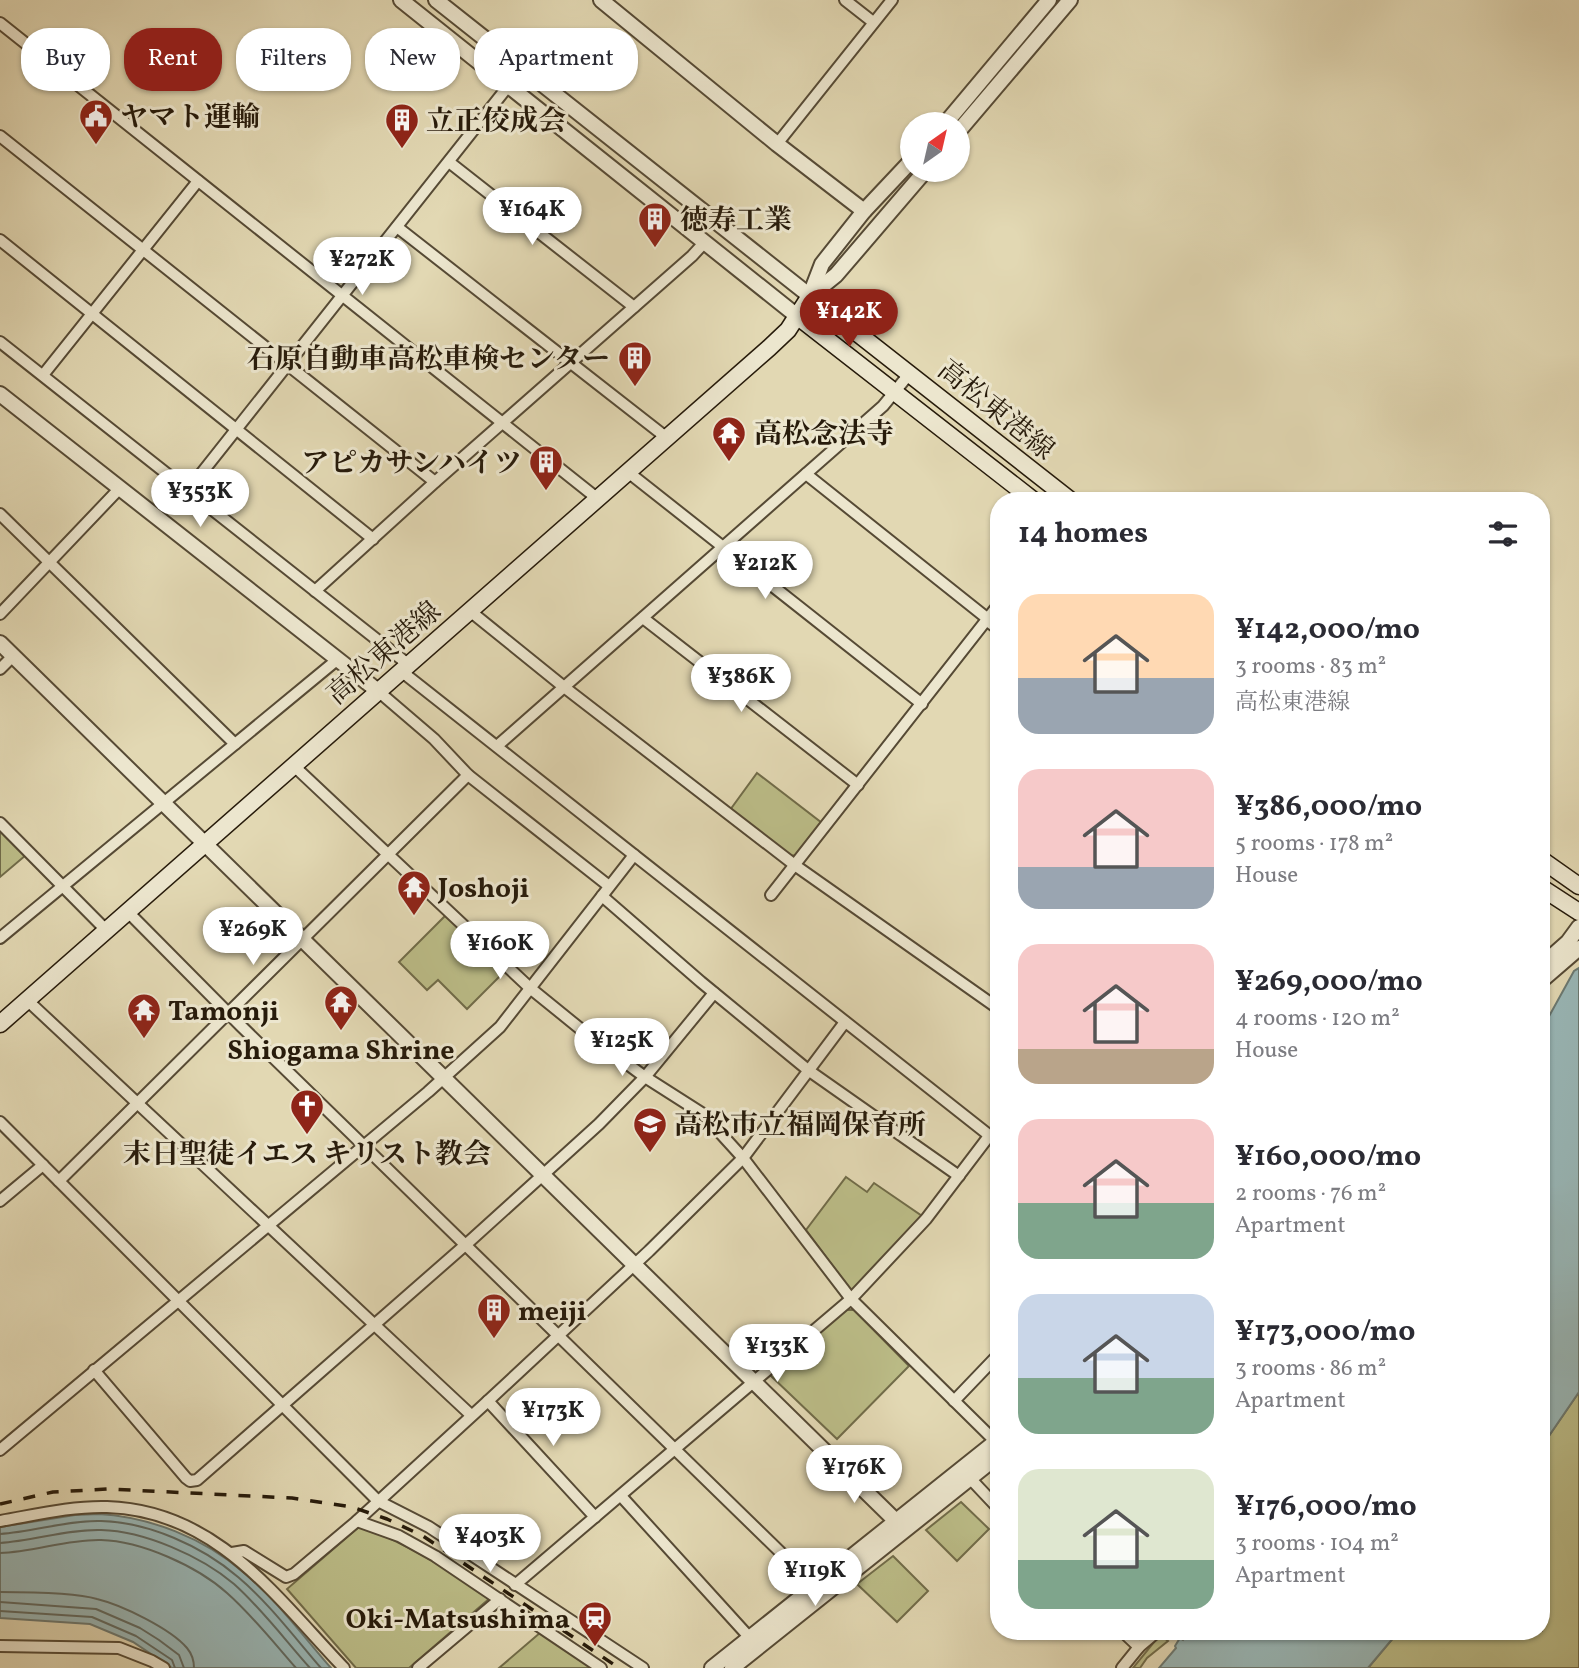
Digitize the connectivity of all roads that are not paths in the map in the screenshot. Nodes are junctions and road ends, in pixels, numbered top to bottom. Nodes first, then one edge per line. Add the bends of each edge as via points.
1 (401, 0) edge
2 (436, 0) edge
3 (601, 0) edge
4 (845, 0) edge
5 (891, 0) edge
6 (1049, 0) edge
7 (1070, 0) edge
8 (618, 5) edge
9 (873, 22) junction
10 (0, 23) edge
11 (474, 57) edge
12 (504, 91) edge
13 (516, 91) edge
14 (955, 112) edge
15 (970, 118) edge
16 (0, 136) edge
17 (777, 144) junction
18 (449, 162) junction
19 (900, 173) edge
20 (198, 181) junction
21 (916, 182) edge
22 (864, 211) junction
23 (397, 227) junction
24 (0, 240) edge
25 (704, 243) junction
26 (143, 250) junction
27 (342, 296) junction
28 (810, 296) junction
29 (634, 307) junction
30 (92, 315) junction
31 (797, 316) junction
32 (0, 342) edge
33 (570, 364) junction
34 (287, 365) junction
35 (910, 373) junction
36 (43, 375) junction
37 (896, 391) junction
38 (0, 394) edge
39 (502, 424) junction
40 (235, 430) junction
41 (667, 438) junction
42 (628, 472) junction
43 (806, 474) junction
44 (435, 482) junction
45 (121, 488) junction
46 (189, 489) junction
47 (1023, 492) edge
48 (1060, 492) edge
49 (598, 499) junction
50 (0, 514) edge
51 (373, 538) junction
52 (723, 547) junction
53 (51, 563) junction
54 (315, 591) junction
55 (470, 611) junction
56 (0, 614) edge
57 (643, 618) junction
58 (990, 620) edge
59 (990, 628) edge
60 (0, 643) edge
61 (13, 656) junction
62 (338, 659) junction
63 (405, 668) junction
64 (0, 669) edge
65 (564, 687) junction
66 (378, 691) junction
67 (922, 704) junction
68 (235, 744) junction
69 (498, 746) junction
70 (293, 765) junction
71 (468, 775) junction
72 (858, 785) junction
73 (162, 803) junction
74 (0, 823) edge
75 (204, 842) junction
76 (387, 855) junction
77 (634, 855) junction
78 (796, 866) junction
79 (1550, 866) edge
80 (62, 885) junction
81 (609, 886) junction
82 (1579, 886) edge
83 (1550, 893) edge
84 (771, 895) dead end
85 (602, 896) junction
86 (127, 911) junction
87 (1579, 912) edge
88 (1579, 927) edge
89 (106, 930) junction
90 (0, 938) edge
91 (302, 940) junction
92 (1579, 948) edge
93 (1550, 958) edge
94 (1550, 973) edge
95 (530, 988) junction
96 (714, 993) junction
97 (27, 1000) junction
98 (990, 1003) edge
99 (229, 1013) junction
100 (845, 1022) junction
101 (0, 1024) edge
102 (808, 1070) junction
103 (645, 1077) junction
104 (444, 1078) junction
105 (136, 1104) junction
106 (0, 1122) edge
107 (990, 1136) edge
108 (990, 1143) edge
109 (363, 1144) junction
110 (743, 1158) junction
111 (43, 1165) junction
112 (543, 1174) junction
113 (959, 1176) junction
114 (60, 1181) junction
115 (0, 1201) edge
116 (267, 1226) junction
117 (466, 1245) junction
118 (635, 1264) junction
119 (851, 1299) junction
120 (178, 1300) junction
121 (374, 1325) junction
122 (558, 1335) junction
123 (990, 1363) edge
124 (94, 1370) junction
125 (754, 1382) junction
126 (488, 1401) junction
127 (954, 1401) junction
128 (282, 1406) junction
129 (471, 1415) junction
130 (990, 1437) edge
131 (675, 1449) junction
132 (0, 1450) edge
133 (990, 1452) edge
134 (966, 1474) junction
135 (621, 1496) junction
136 (990, 1499) edge
137 (379, 1501) junction
138 (595, 1517) junction
139 (0, 1521) edge
140 (357, 1521) junction
141 (900, 1525) junction
142 (232, 1553) junction
143 (516, 1585) junction
144 (815, 1586) junction
145 (500, 1599) junction
146 (750, 1638) junction
147 (1132, 1640) edge
148 (1147, 1640) edge
149 (0, 1646) edge
150 (1139, 1647) junction
151 (156, 1666) edge
152 (344, 1668) edge
153 (418, 1668) edge
154 (601, 1668) edge
155 (643, 1668) edge
156 (712, 1668) edge
157 (732, 1668) edge
158 (1122, 1668) edge

1 - 11 street
2 - 28 street
3 - 8 street
4 - 9 street
5 - 9 street
6 - 14 street
7 - 15 street
8 - 17 street
9 - 17 street
10 - 20 street
12 - 18 street
13 - 25 street
16 - 26 street
17 - 22 street
18 - 23 street
18 - 29 street
19 - 22 street
20 - 26 street
20 - 27 street
21 - 28 street via 836,275
22 - 28 street via 822,264
23 - 27 street
23 - 33 street
24 - 30 street
25 - 29 street
25 - 31 street
26 - 30 street
26 - 34 street
27 - 34 street
27 - 39 street
28 - 31 main road, 高松東港線
28 - 35 main road, 高松東港線
29 - 33 street
30 - 36 street
30 - 40 street
31 - 37 main road, 高松東港線
31 - 41 main road, 高松東港線 via 781,336
32 - 36 street
33 - 39 street
33 - 41 street
34 - 40 street
34 - 44 street
35 - 37 street
35 - 48 main road, 高松東港線
36 - 46 street
37 - 43 street
37 - 47 main road, 高松東港線
38 - 45 street
39 - 44 street
39 - 49 street
40 - 46 street
40 - 51 street
41 - 42 main road, 高松東港線
42 - 49 main road, 高松東港線
42 - 52 street
43 - 52 street
43 - 58 street
44 - 51 street
45 - 53 street
45 - 62 street
46 - 54 street
49 - 55 main road, 高松東港線
50 - 53 street
51 - 54 street
52 - 57 street
52 - 67 street
53 - 56 street
53 - 68 street
54 - 63 street
55 - 63 main road, 高松東港線
55 - 65 street
57 - 65 street
57 - 72 street
59 - 67 street
60 - 61 street
61 - 64 street
61 - 73 street
62 - 66 street
62 - 68 street
63 - 66 main road, 高松東港線
63 - 69 street
65 - 69 street
65 - 78 street
66 - 70 main road, 高松東港線
66 - 71 street
67 - 72 street
68 - 73 street
69 - 77 street
70 - 75 main road, 高松東港線
70 - 76 street
71 - 76 street
71 - 81 street
72 - 78 street
73 - 75 street
73 - 80 street
74 - 80 street
75 - 86 main road, 高松東港線
75 - 91 street
76 - 91 street
76 - 95 street
77 - 81 street
77 - 100 street
78 - 84 street
78 - 98 street
79 - 82 main road
80 - 89 street
80 - 90 street
81 - 85 street
83 - 87 main road
85 - 95 street
85 - 96 street
86 - 89 main road, 高松東港線
86 - 99 street
88 - 93 street
89 - 97 main road, 高松東港線
91 - 99 street
91 - 104 street
92 - 94 street
95 - 103 street
95 - 104 street via 500,1027
96 - 102 street
96 - 103 street
97 - 101 main road, 高松東港線
97 - 105 street
99 - 105 street
99 - 109 street
100 - 102 street
100 - 107 street
102 - 110 street
102 - 113 street
103 - 110 street via 703,1114
103 - 112 street
104 - 109 street
104 - 112 street
105 - 114 street
105 - 116 street
106 - 111 street
108 - 113 street
109 - 116 street
109 - 117 street
110 - 118 street
110 - 119 street
111 - 114 street
111 - 115 street
112 - 117 street
112 - 118 street
113 - 119 street via 926,1219
114 - 120 street
116 - 120 street
116 - 121 street
117 - 121 street
117 - 122 street
118 - 122 street
118 - 125 street
119 - 125 street
119 - 127 street
120 - 124 street
120 - 128 street
121 - 128 street
121 - 129 street
122 - 126 street
122 - 131 street
123 - 127 street
124 - 128 street via 190,1481 197,1480
124 - 132 street
125 - 131 street
125 - 141 street
126 - 129 street
126 - 138 street
127 - 130 street
128 - 137 street
129 - 137 street
131 - 135 street
131 - 144 street
133 - 134 street
134 - 136 street
134 - 141 street
135 - 138 street
135 - 146 street
137 - 140 street
137 - 143 street via 429,1527
138 - 143 street
139 - 142 street via 80,1508 131,1508 197,1532
140 - 142 street via 286,1577 244,1551
140 - 145 street via 419,1547
141 - 144 street
141 - 157 street
142 - 152 street via 283,1600
143 - 155 street
144 - 146 street
145 - 153 street
145 - 154 street
146 - 156 street
147 - 150 street
148 - 150 street
149 - 151 street via 118,1648
150 - 158 street

